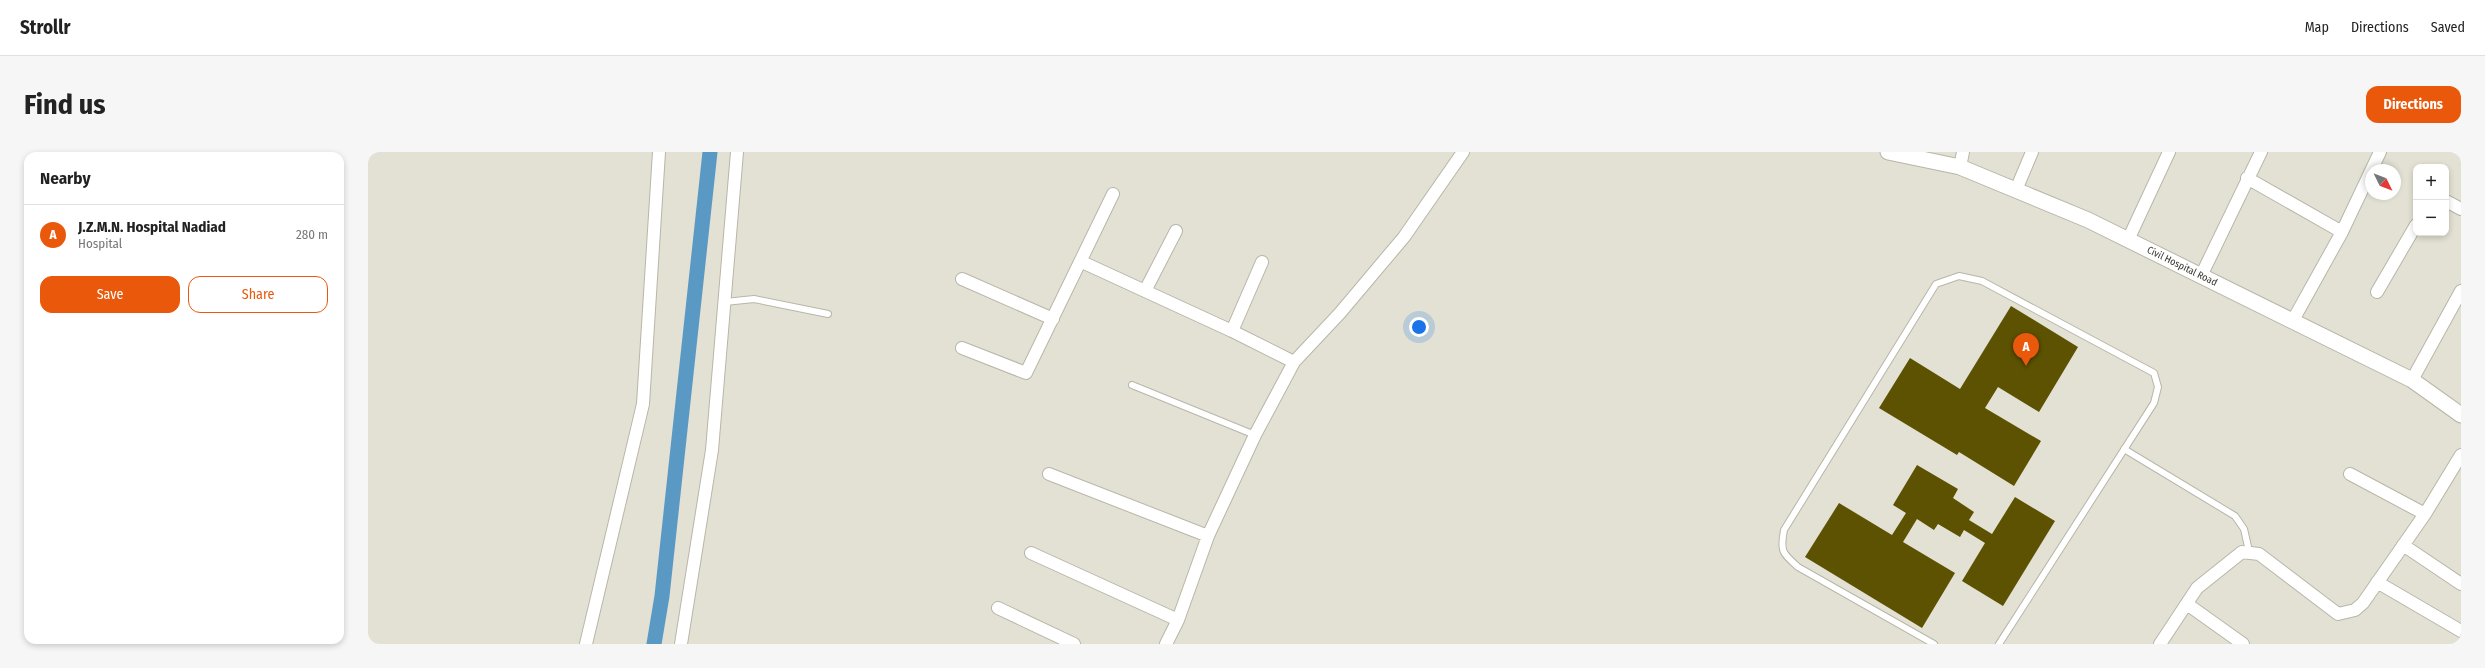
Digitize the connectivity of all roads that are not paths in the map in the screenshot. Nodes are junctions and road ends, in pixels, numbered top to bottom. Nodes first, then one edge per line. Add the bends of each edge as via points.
1 (659, 152) edge
2 (737, 152) edge
3 (1463, 152) edge
4 (1888, 152) edge
5 (1963, 152) edge
6 (2032, 152) edge
7 (2169, 152) edge
8 (2262, 152) edge
9 (2375, 154) edge
10 (1960, 167) junction
11 (2247, 178) junction
12 (2016, 190) junction
13 (1113, 194) dead end
14 (2449, 202) edge
15 (2461, 208) edge
16 (2413, 230) edge
17 (1176, 231) dead end
18 (2342, 232) junction
19 (2128, 240) junction
20 (1082, 262) junction
21 (1262, 262) dead end
22 (2201, 276) junction
23 (962, 279) dead end
24 (1145, 291) junction
25 (2461, 291) edge
26 (2377, 292) dead end
27 (725, 302) junction
28 (828, 314) dead end
29 (1053, 319) junction
30 (2292, 322) junction
31 (1232, 330) junction
32 (962, 348) dead end
33 (1294, 362) junction
34 (2412, 380) junction
35 (1132, 385) dead end
36 (2461, 415) edge
37 (1255, 435) junction
38 (2124, 449) junction
39 (2461, 455) edge
40 (1049, 474) dead end
41 (2350, 474) dead end
42 (2425, 514) junction
43 (1208, 536) junction
44 (2403, 545) junction
45 (2250, 551) junction
46 (1031, 553) dead end
47 (2377, 582) junction
48 (2461, 584) edge
49 (2187, 604) junction
50 (998, 608) dead end
51 (1178, 620) junction
52 (2461, 631) edge
53 (586, 644) edge
54 (681, 644) edge
55 (1074, 644) edge
56 (1166, 644) edge
57 (1934, 644) edge
58 (1999, 644) edge
59 (2160, 644) edge
60 (2242, 644) edge

1 - 53 street via 643,404
2 - 27 street
3 - 33 street via 1404,237 1340,313
4 - 10 street, Civil Hospital Road
5 - 10 street
6 - 12 street
7 - 19 street
8 - 11 street
9 - 18 street
10 - 12 street, Civil Hospital Road
11 - 18 street
11 - 22 street
12 - 19 street, Civil Hospital Road
13 - 20 street
14 - 15 street
16 - 26 street
17 - 24 street
18 - 30 street
19 - 22 street, Civil Hospital Road
20 - 24 street
20 - 29 street
21 - 31 street
22 - 30 street, Civil Hospital Road
23 - 29 street
24 - 31 street
25 - 34 street
27 - 28 lane via 754,299
27 - 54 street via 712,450
29 - 32 street via 1026,373
30 - 34 street, Civil Hospital Road
31 - 33 street
33 - 37 street
34 - 36 street, Civil Hospital Road
35 - 37 lane
37 - 43 street
38 - 45 lane via 2235,516 2244,529
38 - 57 lane via 2154,402 2158,387 2154,373 1982,281 1959,276 1936,284 1784,530 1781,547 1785,556 1798,567
38 - 58 lane
39 - 42 street
40 - 43 street
41 - 42 street
42 - 44 street
43 - 51 street
44 - 47 street
44 - 48 street
45 - 47 street via 2259,554 2338,614 2355,610
45 - 49 street via 2242,552 2197,588
46 - 51 street
47 - 52 street
49 - 59 street
49 - 60 street
50 - 55 street
51 - 56 street

